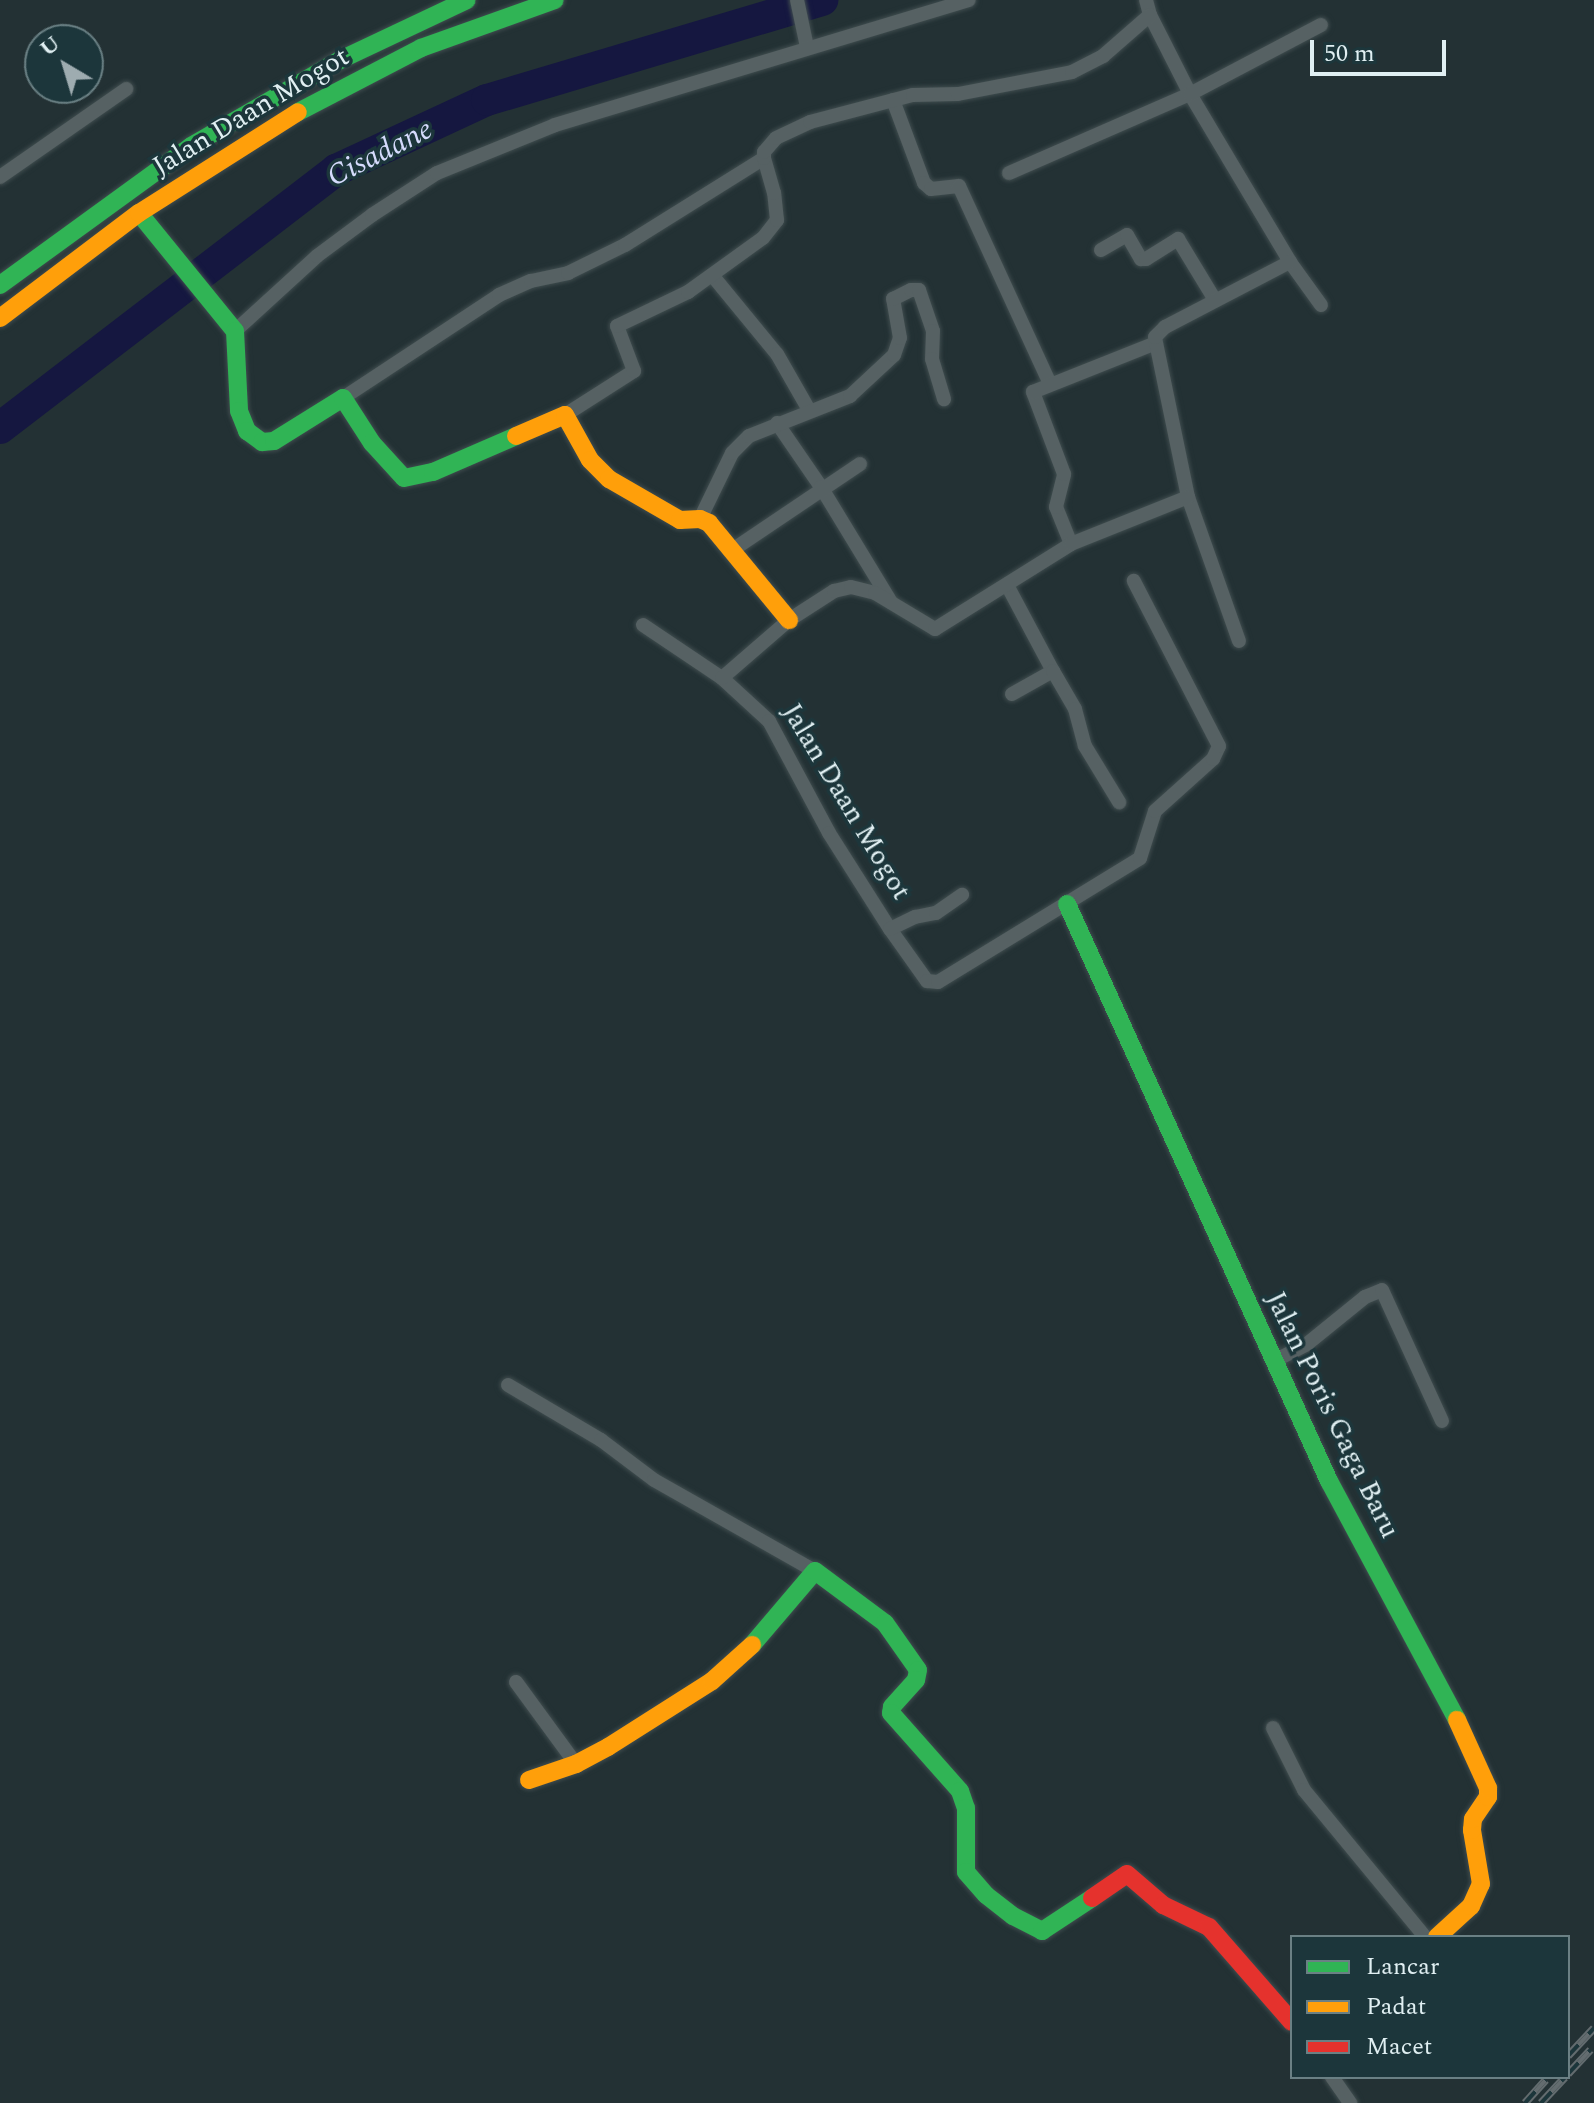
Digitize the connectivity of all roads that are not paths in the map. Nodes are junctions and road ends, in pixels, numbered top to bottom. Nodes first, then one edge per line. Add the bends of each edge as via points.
1 (467, 0) edge
2 (486, 0) edge
3 (555, 0) edge
4 (797, 0) edge
5 (969, 0) edge
6 (1148, 7) edge
7 (491, 20) junction
8 (1321, 25) dead end
9 (806, 41) junction
10 (126, 89) dead end
11 (1190, 94) junction
12 (893, 100) junction
13 (764, 158) junction
14 (1009, 173) dead end
15 (0, 177) edge
16 (139, 213) junction
17 (1101, 250) dead end
18 (1290, 262) junction
19 (712, 275) junction
20 (0, 285) edge
21 (1215, 300) junction
22 (1321, 305) dead end
23 (0, 318) edge
24 (230, 324) junction
25 (1156, 343) junction
26 (1050, 384) junction
27 (343, 398) junction
28 (944, 399) dead end
29 (809, 410) junction
30 (565, 415) junction
31 (777, 423) junction
32 (860, 464) dead end
33 (821, 487) junction
34 (1188, 497) junction
35 (700, 519) junction
36 (1071, 544) junction
37 (734, 549) junction
38 (1134, 581) dead end
39 (1007, 585) junction
40 (892, 604) junction
41 (789, 620) junction
42 (643, 625) dead end
43 (1239, 641) dead end
44 (1053, 671) junction
45 (722, 678) junction
46 (1012, 694) dead end
47 (1119, 802) dead end
48 (962, 895) dead end
49 (1067, 904) junction
50 (890, 929) junction
51 (1274, 1361) junction
52 (508, 1385) dead end
53 (1442, 1421) dead end
54 (815, 1571) junction
55 (516, 1682) dead end
56 (1273, 1728) dead end
57 (576, 1764) junction
58 (529, 1780) dead end
59 (1423, 1935) edge
60 (1439, 1935) edge
61 (1290, 2020) edge
62 (1333, 2079) edge
63 (1350, 2103) edge

1 - 20 main road, Jalan Daan Mogot via 340,60 191,146
2 - 7 main road
3 - 7 main road, Jalan Daan Mogot
4 - 9 street
5 - 9 street
6 - 11 street
6 - 12 street via 1103,56 1072,72 958,94
7 - 16 main road, Jalan Daan Mogot via 421,48 292,115
8 - 11 street
9 - 24 street via 555,125 437,173 372,215
10 - 15 street
11 - 14 street
11 - 18 street
12 - 13 street via 810,122 776,138
12 - 26 street via 924,183 931,189 959,186
13 - 19 street via 777,220 763,238
13 - 27 street via 625,245 568,273 499,295
16 - 23 main road, Jalan Daan Mogot
16 - 24 main road
17 - 21 street via 1127,235 1146,259 1178,239
18 - 21 street
18 - 22 street
19 - 29 street via 777,354
19 - 30 street via 617,326 634,371
21 - 25 street via 1159,330
24 - 27 main road via 239,411 247,431 262,442 274,441
25 - 26 street
25 - 34 street
26 - 36 street via 1033,392 1064,474 1056,507
27 - 30 main road via 372,443 404,478 433,472
28 - 29 street via 932,359 933,331 918,289 893,299 900,338 894,355 850,396
29 - 31 street
30 - 35 main road via 590,460 609,479 680,520
31 - 33 street
31 - 35 street via 749,436 732,453
32 - 33 street
33 - 37 street
33 - 40 street
34 - 36 street
34 - 43 street
35 - 37 main road
36 - 39 street
37 - 41 main road
38 - 49 street, Jalan Daan Mogot via 1219,746 1213,759 1155,811 1140,858
39 - 40 street via 935,629
39 - 44 street
40 - 41 street via 851,587 834,591
41 - 45 street
42 - 45 street, Jalan Daan Mogot
44 - 46 street
44 - 47 street via 1075,709 1085,746
45 - 50 street, Jalan Daan Mogot via 769,721 829,833
48 - 50 street via 936,913
49 - 50 street, Jalan Daan Mogot via 938,982 927,981
49 - 51 main road, Jalan Poris Gaga Baru
51 - 53 street via 1382,1290
51 - 60 main road, Jalan Poris Gaga Baru via 1329,1481 1445,1695 1488,1788 1472,1830 1481,1884 1471,1906
52 - 54 street via 601,1440 654,1480
54 - 57 main road via 764,1635 732,1665
54 - 61 main road via 885,1623 914,1661 916,1680 891,1713 960,1791 966,1808 966,1872 986,1895 1042,1931 1127,1874 1163,1905 1209,1927
55 - 57 street
56 - 59 street via 1304,1790
57 - 58 main road
62 - 63 street

